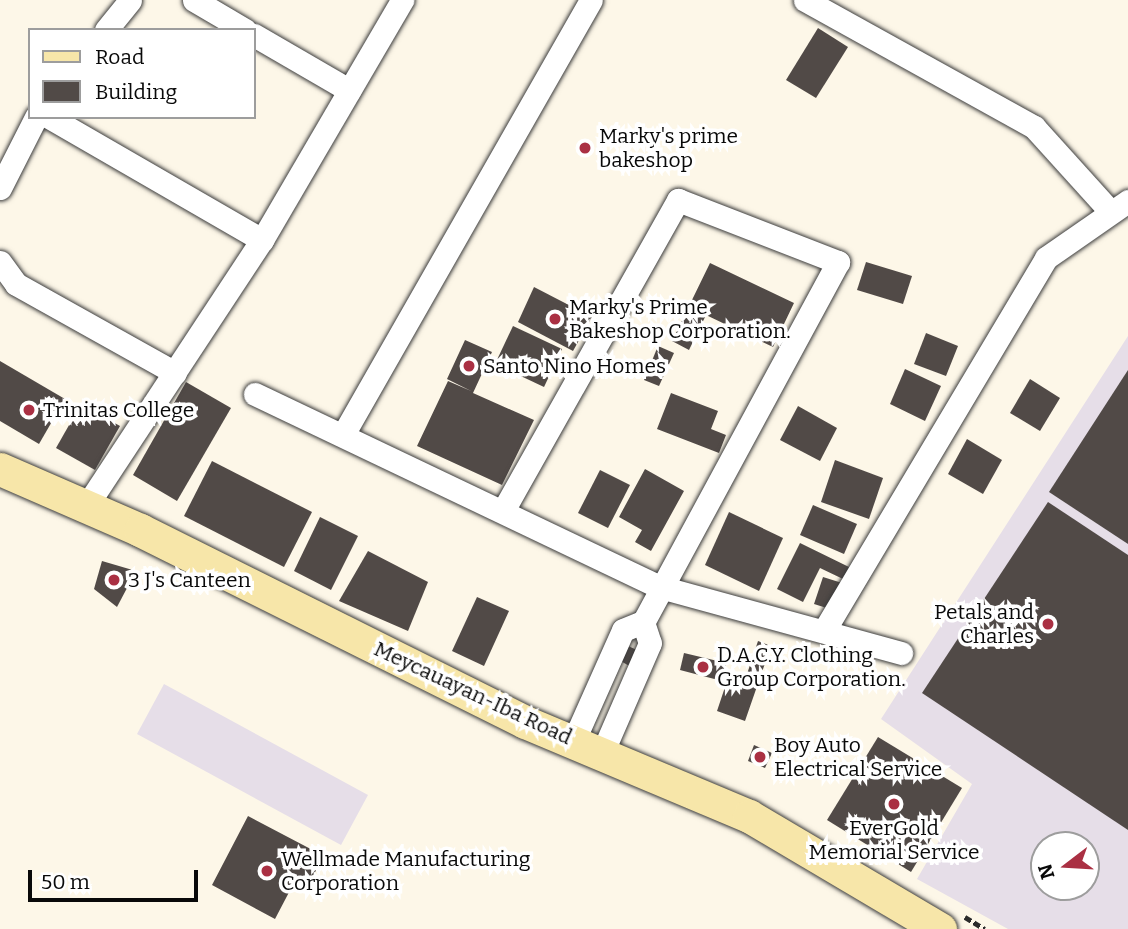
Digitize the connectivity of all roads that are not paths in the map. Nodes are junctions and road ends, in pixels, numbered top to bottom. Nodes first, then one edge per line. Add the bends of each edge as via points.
1 (130, 0) edge
2 (194, 0) edge
3 (401, 0) edge
4 (592, 0) edge
5 (805, 0) edge
6 (108, 28) edge
7 (242, 28) edge
8 (256, 36) edge
9 (349, 90) junction
10 (35, 119) edge
11 (52, 119) edge
12 (0, 188) edge
13 (1118, 205) edge
14 (261, 240) junction
15 (0, 262) edge
16 (175, 373) junction
17 (255, 394) dead end
18 (344, 433) junction
19 (0, 469) edge
20 (87, 505) junction
21 (503, 509) junction
22 (660, 587) junction
23 (643, 622) junction
24 (825, 629) junction
25 (901, 653) dead end
26 (601, 679) junction
27 (629, 692) junction
28 (589, 746) junction
29 (940, 929) edge

1 - 6 street
2 - 7 street
3 - 9 street
4 - 18 street
5 - 13 street via 1034,127
8 - 9 street
9 - 14 street
10 - 12 street
11 - 14 street
13 - 24 street via 1046,258
14 - 16 street
15 - 16 street via 16,284
16 - 20 street
17 - 18 street
18 - 21 street
19 - 20 main road, Meycauayan-Iba Road
20 - 28 main road, Meycauayan-Iba Road
21 - 22 street
21 - 22 street via 678,200 838,262
22 - 23 street
22 - 24 street
23 - 26 street via 623,630
23 - 27 street via 650,643
24 - 25 street
26 - 27 street
26 - 28 street
27 - 28 street
28 - 29 main road, Meycauayan-Iba Road via 749,816

